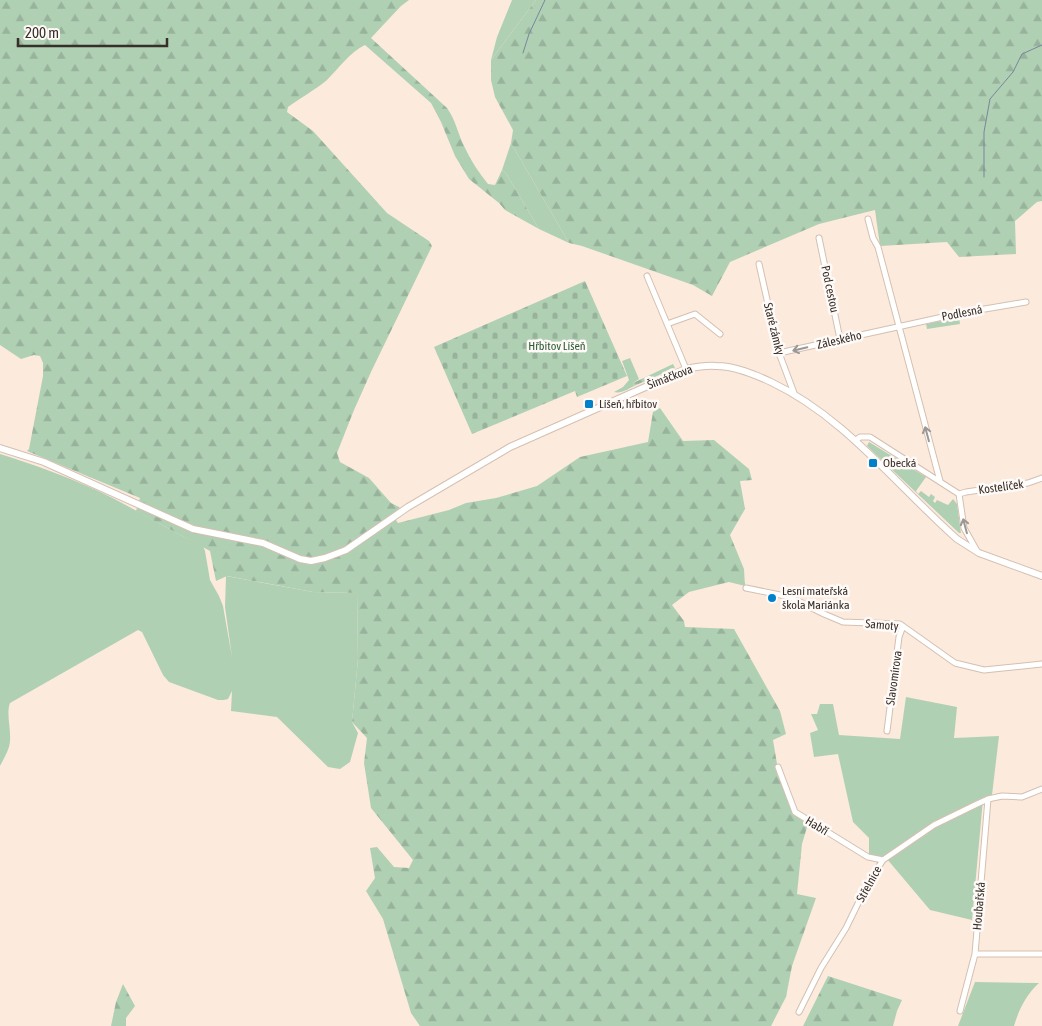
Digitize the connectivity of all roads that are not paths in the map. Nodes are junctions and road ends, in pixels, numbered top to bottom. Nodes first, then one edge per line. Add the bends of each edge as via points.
1 (868, 219) dead end
2 (819, 238) dead end
3 (759, 264) dead end
4 (647, 276) dead end
5 (1026, 302) dead end
6 (668, 324) junction
7 (899, 326) junction
8 (720, 334) dead end
9 (840, 340) junction
10 (779, 354) junction
11 (686, 369) junction
12 (794, 393) junction
13 (855, 441) junction
14 (0, 448) edge
15 (1042, 478) edge
16 (940, 481) junction
17 (959, 494) junction
18 (979, 553) junction
19 (1042, 576) edge
20 (746, 588) dead end
21 (903, 626) junction
22 (1042, 664) edge
23 (887, 731) dead end
24 (778, 767) dead end
25 (1042, 790) edge
26 (988, 799) junction
27 (882, 860) junction
28 (975, 954) junction
29 (1042, 954) edge
30 (960, 1011) dead end
31 (799, 1012) dead end

1 - 7 street
2 - 9 street, Pod cestou
3 - 10 street, Staré zámky
4 - 6 street
5 - 7 street, Podlesná
6 - 8 street via 695,314
6 - 11 street
7 - 9 street, Záleského
16 -> 7 street
9 -> 10 street, Záleského
10 - 12 street, Staré zámky
11 - 12 street, Šimáčkova via 718,366 738,369
11 - 14 street, Šimáčkova via 510,447 402,511 346,550 311,561 262,543 193,529 44,462
12 - 13 street, Šimáčkova via 834,421
13 - 16 street via 860,437 870,437
13 - 18 street, Šimáčkova via 957,539
15 - 17 street, Kostelíček
16 - 17 street
18 -> 17 street via 964,528
18 - 19 street, Šimáčkova
20 - 21 street, Samoty via 790,597 843,622
21 - 22 street, Samoty via 955,663 984,670
21 - 23 street, Slavomírova
24 - 27 street, Habří via 795,812 868,857
25 - 26 street, Střelnice via 1022,797
26 - 27 street, Střelnice via 934,825
26 - 28 street, Houbařská
27 - 31 street, Střelnice
28 - 29 street
28 - 30 street, Houbařská

